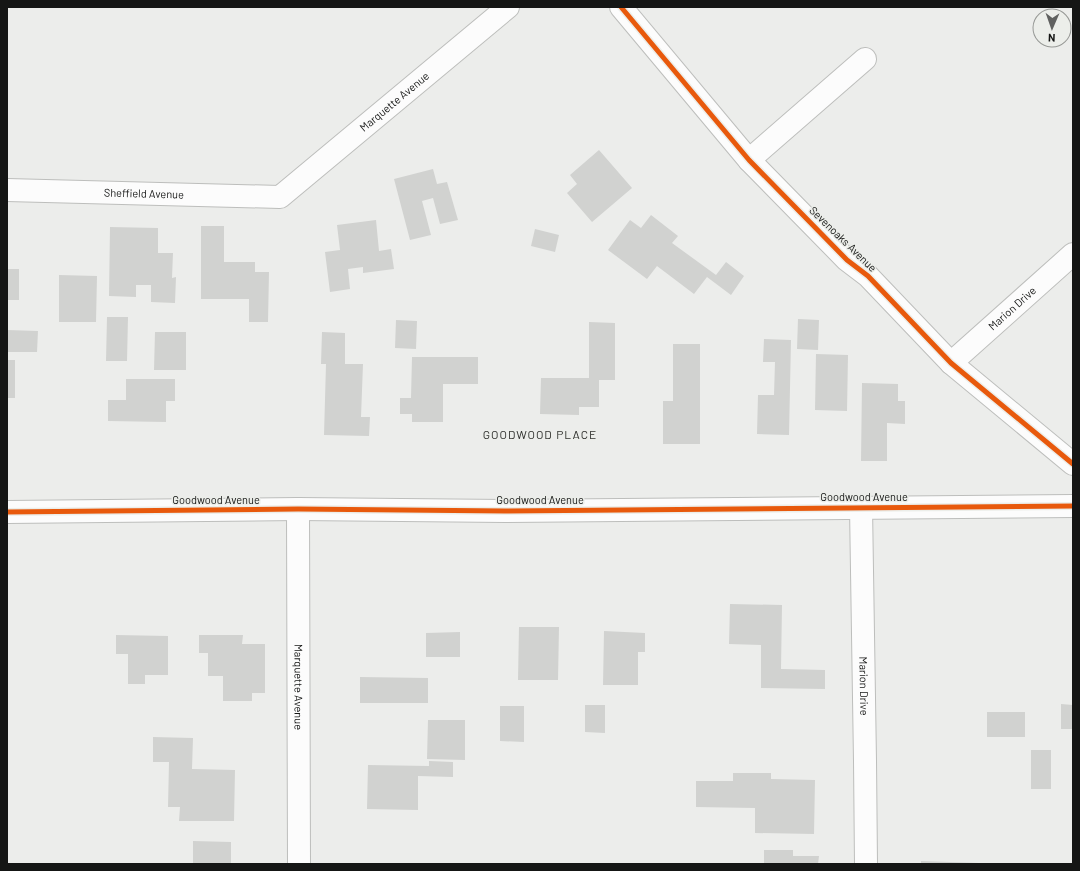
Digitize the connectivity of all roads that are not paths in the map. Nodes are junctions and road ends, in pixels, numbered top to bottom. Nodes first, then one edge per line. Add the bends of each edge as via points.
1 (508, 7) edge
2 (621, 7) edge
3 (865, 59) dead end
4 (749, 160) junction
5 (7, 190) edge
6 (280, 197) joint
7 (1073, 254) edge
8 (951, 363) junction
9 (1073, 464) edge
10 (1073, 506) edge
11 (861, 507) junction
12 (298, 509) junction
13 (7, 512) edge
14 (298, 864) edge
15 (866, 864) edge

1 - 6 street, Marquette Avenue
2 - 4 street, Sevenoaks Avenue
3 - 4 street
4 - 8 street, Sevenoaks Avenue via 847,260 868,276
5 - 6 street, Sheffield Avenue
7 - 8 street, Marion Drive
8 - 9 street, Sevenoaks Avenue
10 - 11 street, Goodwood Avenue
11 - 12 street, Goodwood Avenue via 505,511
11 - 15 street, Marion Drive
12 - 13 street, Goodwood Avenue
12 - 14 street, Marquette Avenue

